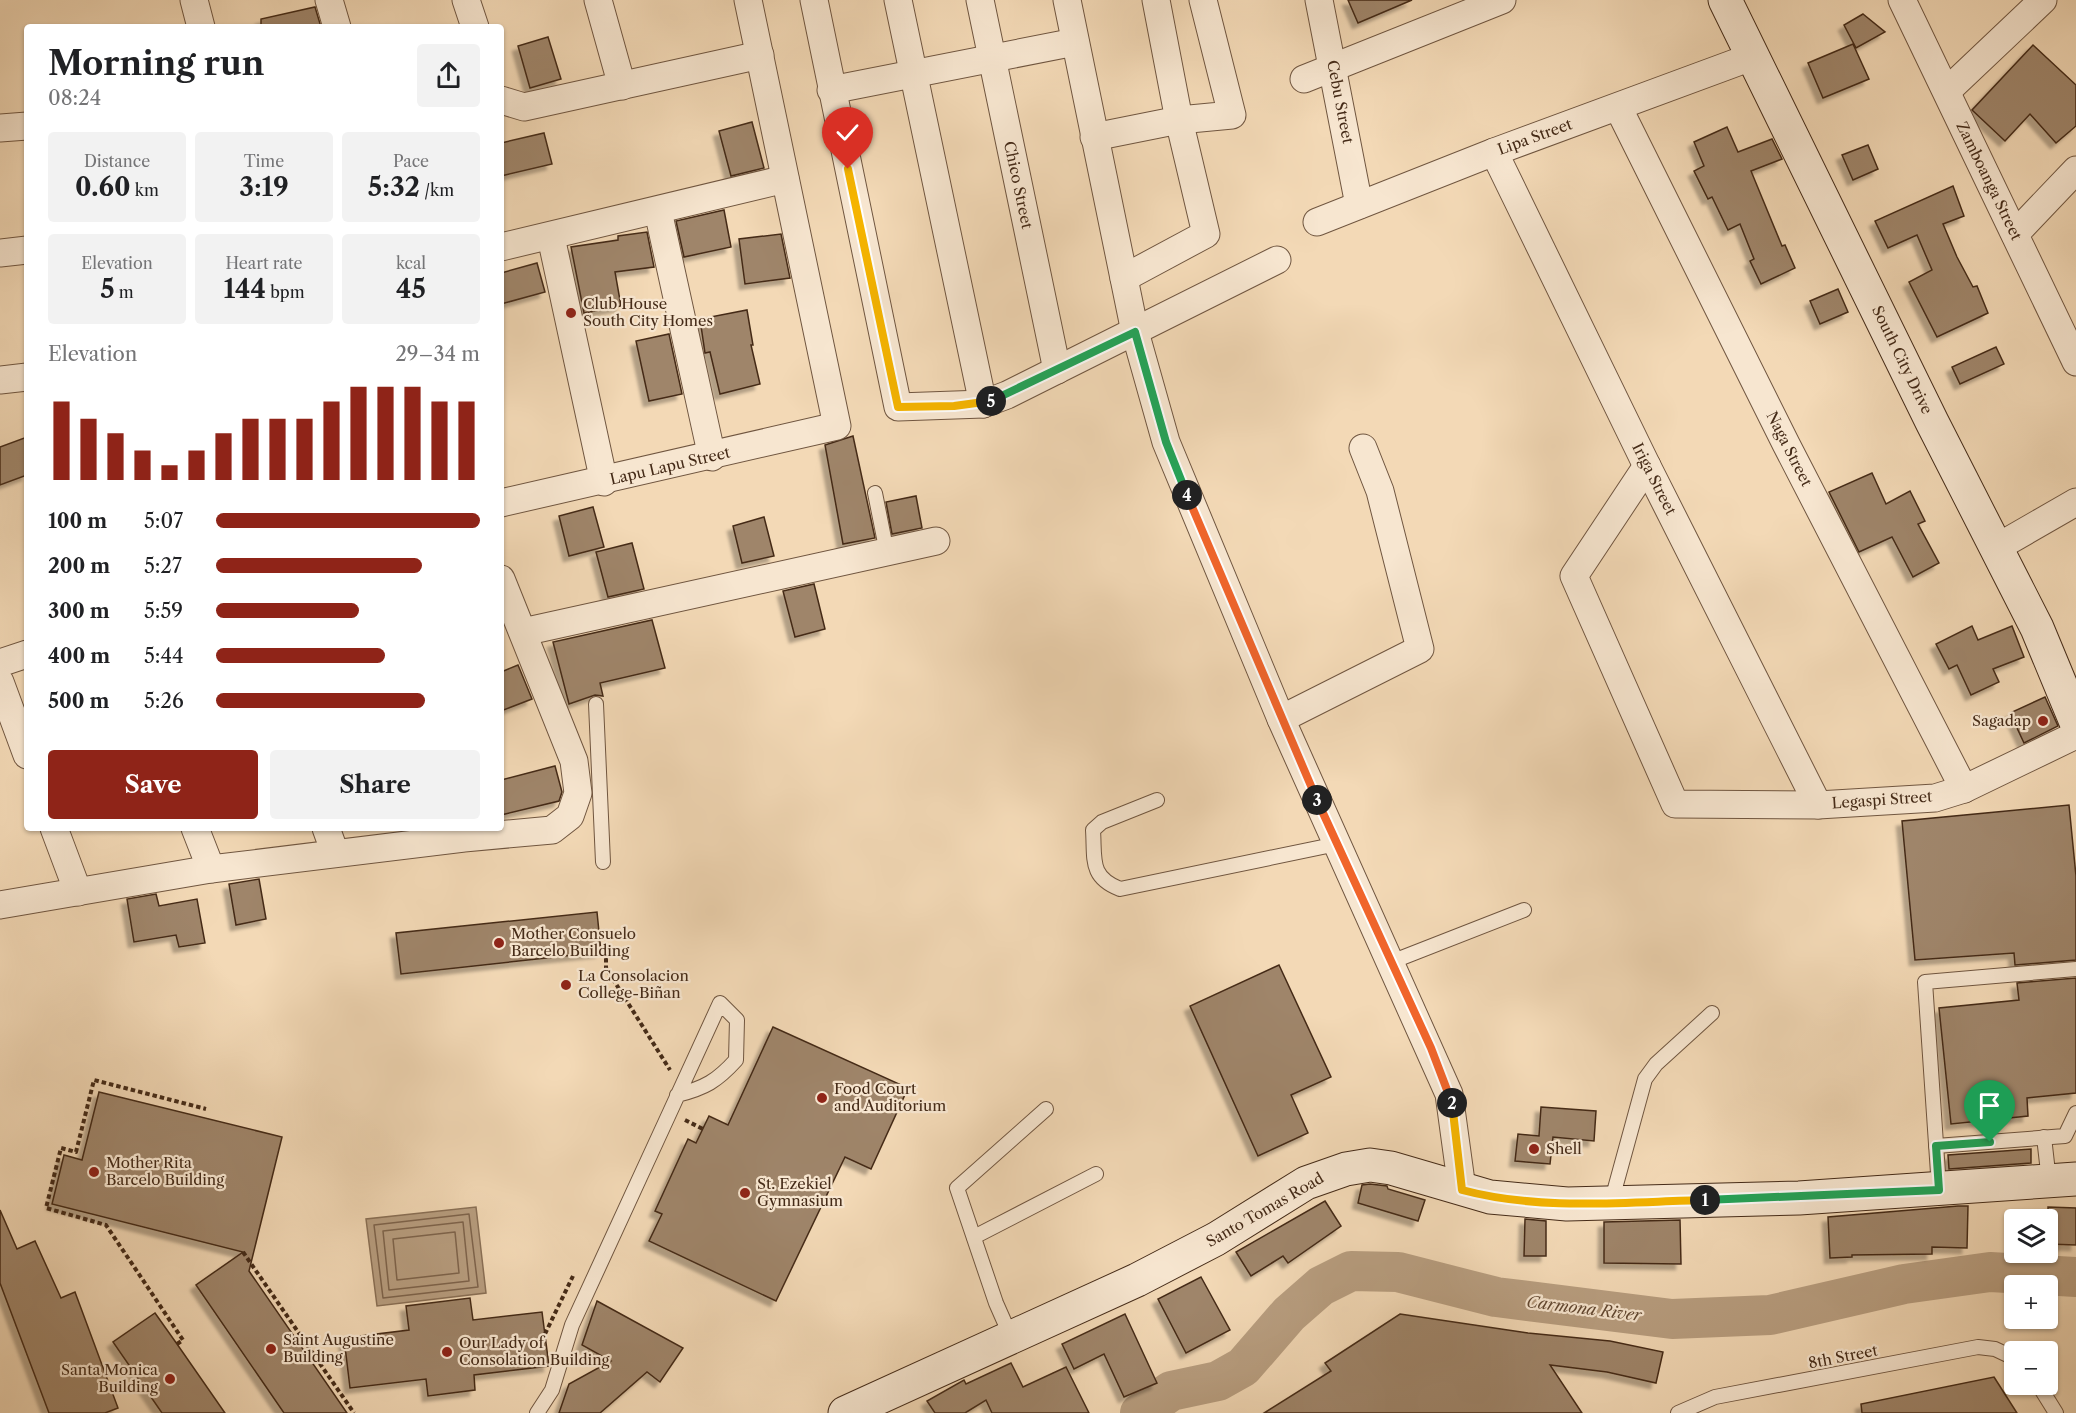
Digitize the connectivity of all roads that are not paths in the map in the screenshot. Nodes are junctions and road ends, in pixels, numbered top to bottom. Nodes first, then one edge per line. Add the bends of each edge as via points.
1 (194, 0) edge
2 (329, 0) edge
3 (466, 0) edge
4 (598, 0) edge
5 (748, 0) edge
6 (814, 0) edge
7 (898, 0) edge
8 (980, 0) edge
9 (1067, 0) edge
10 (1156, 0) edge
11 (1203, 0) edge
12 (1319, 0) edge
13 (1502, 0) edge
14 (1725, 0) edge
15 (1902, 0) edge
16 (2043, 0) edge
17 (200, 24) edge
18 (336, 24) edge
19 (474, 24) edge
20 (1075, 42) junction
21 (759, 55) junction
22 (1754, 56) junction
23 (992, 60) junction
24 (1334, 67) junction
25 (915, 74) junction
26 (1304, 79) dead end
27 (622, 86) junction
28 (831, 90) junction
29 (1947, 91) junction
30 (504, 101) edge
31 (1618, 106) junction
32 (1179, 120) junction
33 (24, 126) edge
34 (0, 128) edge
35 (1094, 137) junction
36 (1494, 152) junction
37 (2076, 170) edge
38 (785, 179) junction
39 (1359, 205) junction
40 (658, 211) junction
41 (1317, 222) dead end
42 (2015, 234) junction
43 (551, 237) junction
44 (504, 246) edge
45 (24, 250) edge
46 (0, 253) edge
47 (1276, 260) dead end
48 (1124, 278) junction
49 (1135, 332) junction
50 (2074, 353) edge
51 (1057, 370) junction
52 (983, 404) junction
53 (1363, 448) dead end
54 (712, 457) junction
55 (1647, 466) junction
56 (604, 482) junction
57 (875, 493) dead end
58 (504, 502) edge
59 (2076, 502) edge
60 (936, 541) dead end
61 (1996, 548) junction
62 (887, 553) junction
63 (504, 586) edge
64 (523, 632) junction
65 (24, 655) edge
66 (0, 663) edge
67 (0, 682) edge
68 (596, 704) dead end
69 (1281, 719) junction
70 (2076, 722) edge
71 (2076, 735) edge
72 (24, 747) edge
73 (1964, 789) junction
74 (1157, 800) dead end
75 (588, 802) junction
76 (1818, 805) junction
77 (55, 831) edge
78 (196, 831) edge
79 (462, 833) edge
80 (331, 840) edge
81 (1337, 843) junction
82 (603, 862) dead end
83 (211, 869) junction
84 (78, 892) junction
85 (0, 906) edge
86 (1524, 910) dead end
87 (1391, 962) junction
88 (2076, 969) edge
89 (1712, 1013) dead end
90 (677, 1095) junction
91 (1046, 1109) dead end
92 (2076, 1113) edge
93 (2044, 1137) junction
94 (1936, 1146) junction
95 (1096, 1174) dead end
96 (2062, 1180) edge
97 (1462, 1190) junction
98 (1939, 1190) junction
99 (1611, 1203) junction
100 (974, 1237) junction
101 (1011, 1337) junction
102 (2004, 1353) edge
103 (2045, 1395) edge
104 (537, 1413) edge
105 (845, 1413) edge
106 (1678, 1413) edge
107 (2056, 1413) edge

1 - 17 street
2 - 18 street
3 - 19 street
4 - 27 street
5 - 21 street
6 - 28 street
7 - 25 street
8 - 23 street, Chico Street
9 - 20 street
10 - 32 street
11 - 32 street via 1232,116
12 - 24 street, Cebu Street
13 - 24 street
14 - 22 street, South City Drive
15 - 29 street, Zamboanga Street
16 - 29 street
20 - 23 street
20 - 35 street
21 - 27 street
21 - 38 street
22 - 31 street, Lipa Street
22 - 61 street, South City Drive
23 - 25 street
23 - 51 street, Chico Street
24 - 26 street
24 - 39 street, Cebu Street
25 - 28 street
25 - 52 street
27 - 30 street via 524,107
28 - 52 street via 898,407
29 - 42 street, Zamboanga Street
31 - 36 street, Lipa Street
31 - 73 street, Naga Street
32 - 35 street
32 - 48 street via 1206,234
33 - 34 street
35 - 48 street
36 - 39 street, Lipa Street
36 - 55 street, Iriga Street
37 - 42 street
38 - 40 street
38 - 54 street, Lapu Lapu Street via 837,426
39 - 41 street, Lipa Street
40 - 43 street
40 - 54 street
42 - 50 street, Zamboanga Street
43 - 44 street
43 - 56 street
45 - 46 street
47 - 49 street
48 - 49 street
49 - 51 street
49 - 69 street via 1166,442
51 - 52 street
53 - 69 street via 1380,491 1420,649
54 - 56 street, Lapu Lapu Street
55 - 76 street, Iriga Street
55 - 76 street, Legaspi Street via 1574,576 1675,804
56 - 58 street, Lapu Lapu Street
57 - 62 lane
59 - 61 street
60 - 62 street
61 - 70 street, South City Drive via 2037,628
62 - 64 street
63 - 64 street
64 - 75 street via 574,761 578,793
65 - 66 street
67 - 72 street
68 - 75 lane
69 - 81 street
71 - 73 street, Legaspi Street
73 - 76 street, Legaspi Street via 1935,798
74 - 81 lane via 1102,822 1093,830 1096,873 1104,883 1120,889
75 - 79 street via 552,830
75 - 82 lane
77 - 84 street
78 - 83 street
79 - 80 street
80 - 83 street
81 - 87 street
83 - 84 street
84 - 85 street
86 - 87 lane
87 - 97 street via 1449,1094
88 - 94 lane via 1925,982
89 - 99 lane via 1645,1079
90 - 90 lane via 715,1013 720,1002 737,1020 736,1060 704,1089
90 - 104 lane via 572,1325 552,1390
91 - 100 lane via 957,1188
92 - 93 lane via 2065,1136
93 - 94 lane
93 - 96 lane
94 - 98 lane
95 - 100 lane
96 - 98 street, Santo Tomas Road
97 - 99 street, Santo Tomas Road via 1536,1203
97 - 101 street, Santo Tomas Road via 1370,1165 1324,1175 1155,1271
98 - 99 street, Santo Tomas Road
100 - 101 lane
101 - 105 street, Santo Tomas Road
102 - 106 lane, 8th Street via 1978,1347 1715,1397
103 - 107 lane

